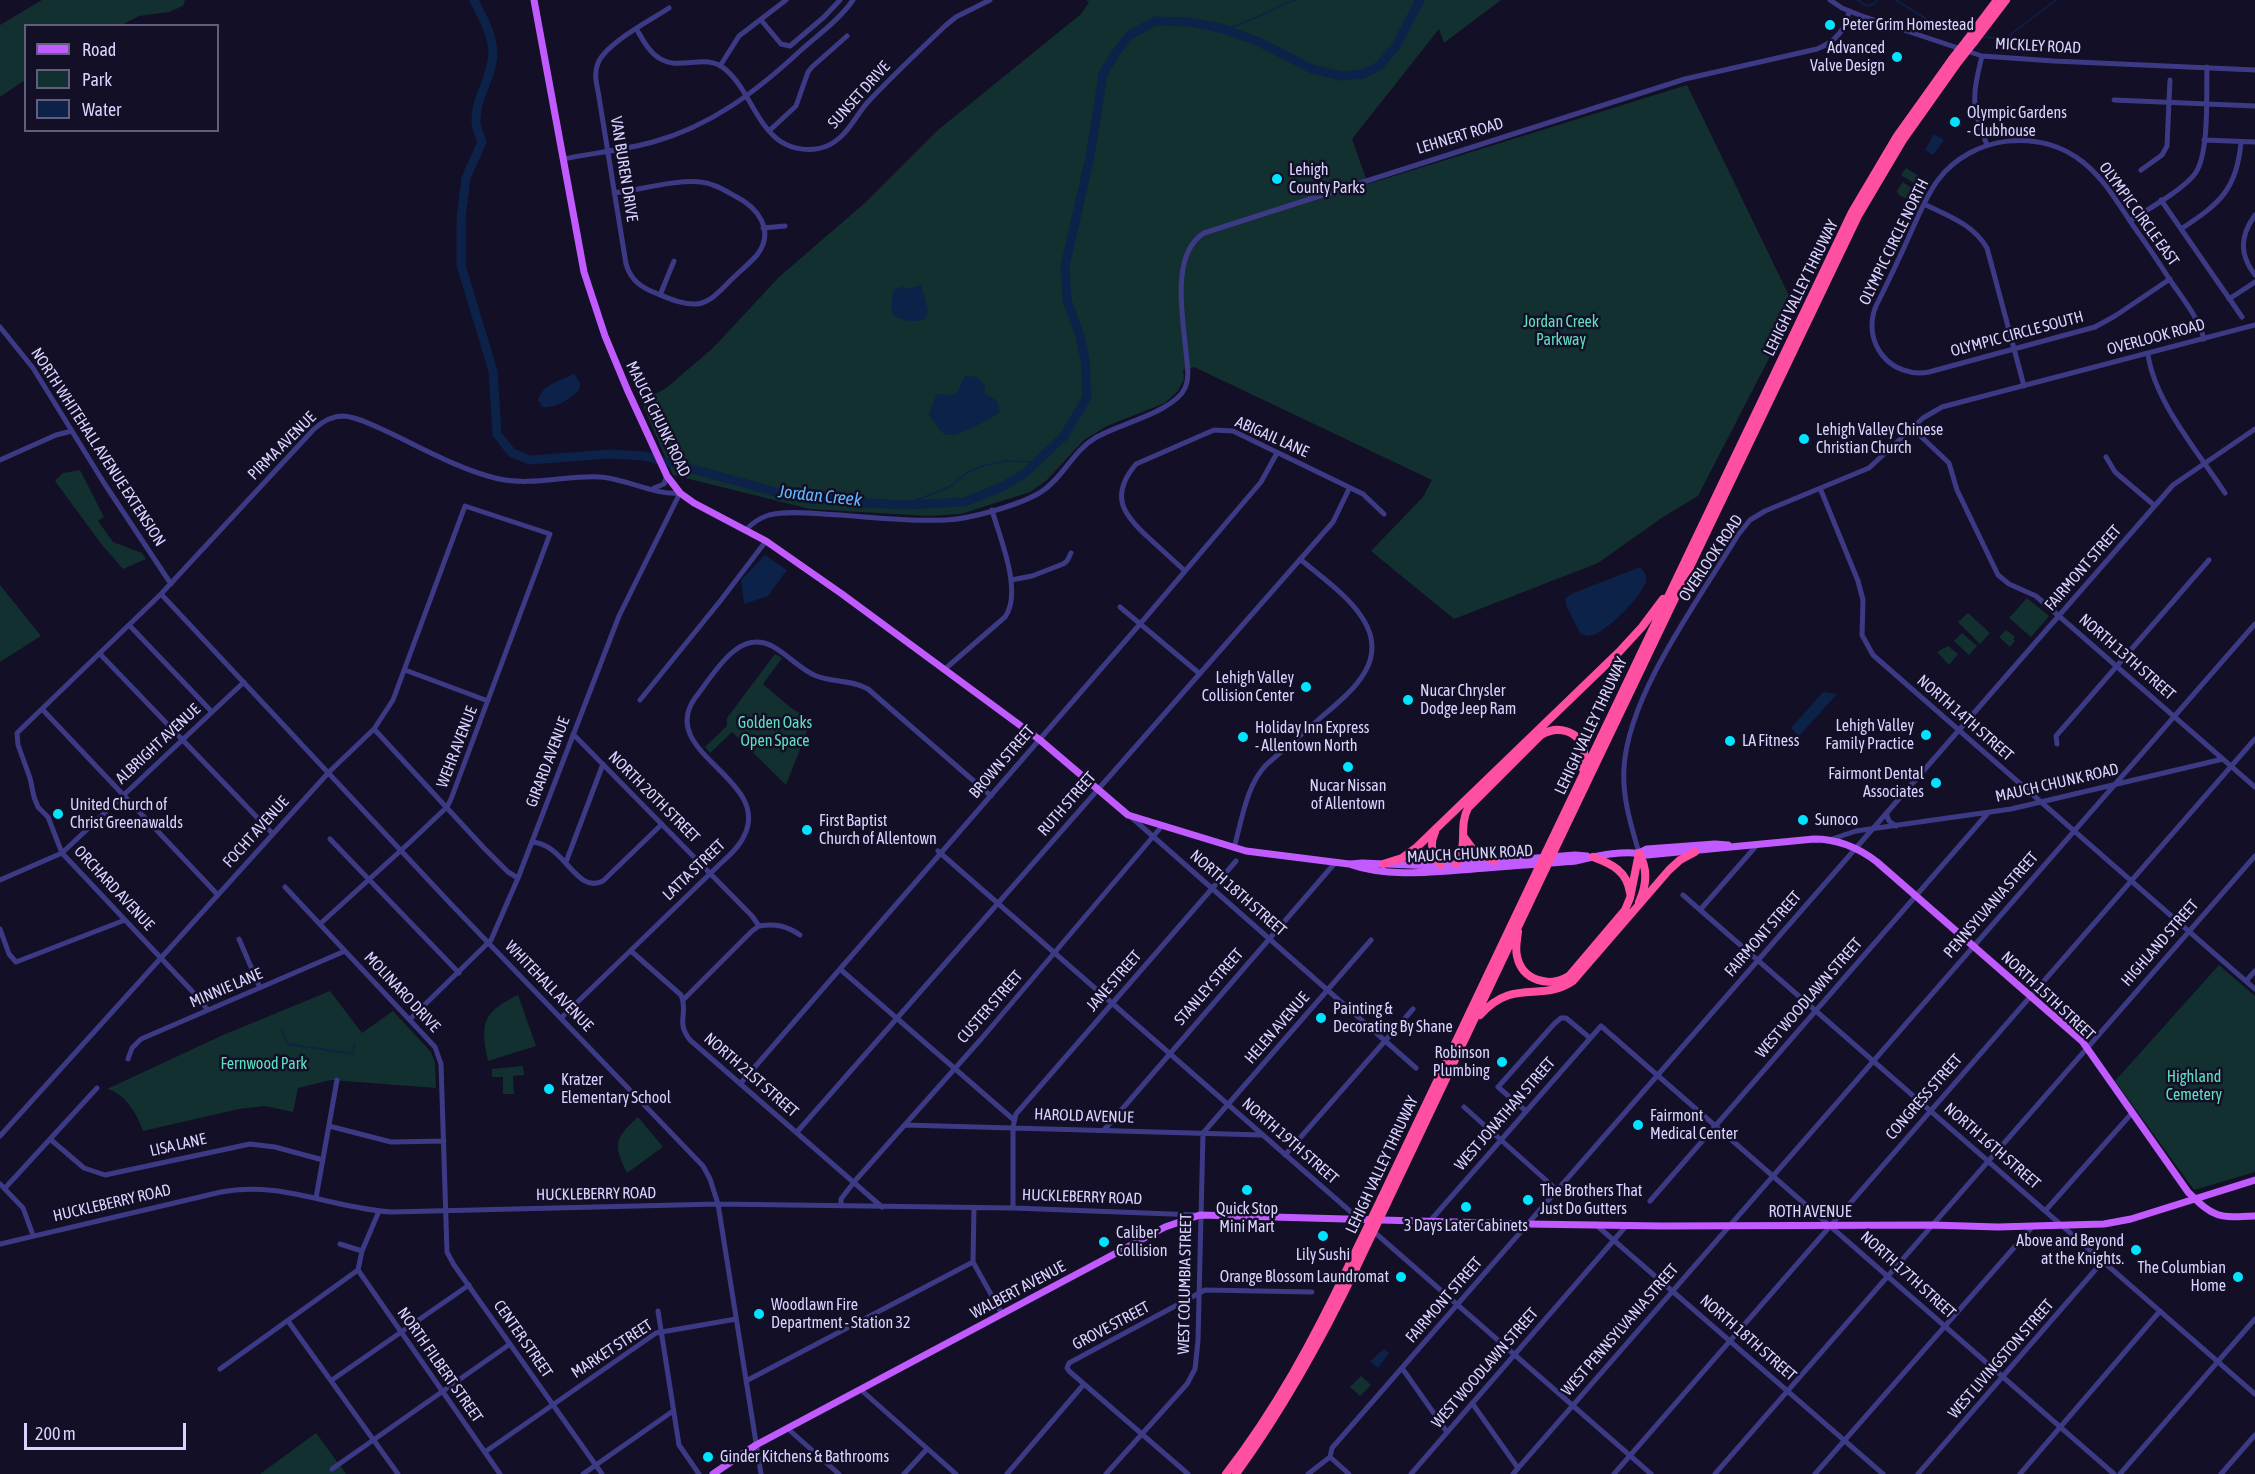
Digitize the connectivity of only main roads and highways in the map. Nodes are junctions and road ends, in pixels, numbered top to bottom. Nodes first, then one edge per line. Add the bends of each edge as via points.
1 (534, 0) edge
2 (1997, 0) edge
3 (2006, 0) edge
4 (1970, 41) junction
5 (1956, 60) junction
6 (1675, 582) junction
7 (1040, 740) joint
8 (1581, 779) junction
9 (1128, 815) joint
10 (1437, 828) junction
11 (1463, 835) junction
12 (1737, 846) junction
13 (1855, 848) joint
14 (1550, 852) junction
15 (1695, 852) junction
16 (1639, 853) junction
17 (1593, 856) junction
18 (1494, 861) junction
19 (1350, 864) junction
20 (1383, 864) junction
21 (1456, 864) junction
22 (1441, 865) junction
23 (1542, 869) junction
24 (1449, 871) junction
25 (1630, 898) junction
26 (1635, 911) junction
27 (1520, 925) junction
28 (1473, 1023) junction
29 (2255, 1180) edge
30 (2194, 1198) junction
31 (1384, 1201) junction
32 (2255, 1216) edge
33 (1359, 1219) joint
34 (1353, 1267) junction
35 (713, 1474) edge
36 (1226, 1474) edge
37 (1236, 1474) edge

1 - 7 main road, MAUCH CHUNK ROAD via 578,245 594,306 667,476 694,504 766,541
2 - 4 highway, LEHIGH VALLEY THRUWAY
3 - 4 highway, LEHIGH VALLEY THRUWAY
4 - 5 highway, LEHIGH VALLEY THRUWAY, bridge
5 - 6 highway, LEHIGH VALLEY THRUWAY via 1897,136 1852,212
5 - 14 highway, LEHIGH VALLEY THRUWAY via 1858,216
6 - 8 highway, LEHIGH VALLEY THRUWAY
6 - 10 highway via 1627,644
7 - 9 main road, NORTH 18TH STREET
8 - 11 highway via 1584,753 1579,740 1562,730 1547,732 1475,800 1464,815
8 - 14 highway, LEHIGH VALLEY THRUWAY
9 - 19 main road, MAUCH CHUNK ROAD via 1234,848
10 - 20 highway via 1410,852
10 - 22 highway via 1431,848
11 - 18 highway via 1475,852
11 - 21 highway via 1463,850
12 - 13 main road, MAUCH CHUNK ROAD via 1814,839
12 - 15 main road, MAUCH CHUNK ROAD
12 - 16 main road, MAUCH CHUNK ROAD via 1715,844 1647,849
13 - 30 main road, NORTH 15TH STREET via 1877,862 2082,1041
14 - 23 highway, LEHIGH VALLEY THRUWAY, bridge
15 - 16 main road, MAUCH CHUNK ROAD
15 - 26 highway via 1676,863
16 - 17 main road, MAUCH CHUNK ROAD
16 - 25 highway
16 - 26 highway via 1645,866 1645,881
17 - 18 main road, MAUCH CHUNK ROAD
17 - 24 main road, MAUCH CHUNK ROAD via 1576,861
17 - 25 highway via 1622,873
18 - 21 main road, MAUCH CHUNK ROAD
19 - 20 main road, MAUCH CHUNK ROAD
19 - 24 main road, MAUCH CHUNK ROAD via 1362,869 1402,872
20 - 22 main road, MAUCH CHUNK ROAD
21 - 22 main road, MAUCH CHUNK ROAD
21 - 24 main road
22 - 24 main road
23 - 27 highway, LEHIGH VALLEY THRUWAY
23 - 31 highway, LEHIGH VALLEY THRUWAY
25 - 27 highway via 1623,914 1575,971 1556,982 1534,979 1520,965 1516,949
26 - 28 highway via 1573,981 1557,989 1507,995 1490,1004
27 - 28 highway, LEHIGH VALLEY THRUWAY
28 - 31 highway, LEHIGH VALLEY THRUWAY
29 - 30 main road, ROTH AVENUE
30 - 32 main road, NORTH 15TH STREET via 2215,1215
30 - 33 main road, ROTH AVENUE via 2118,1222 2033,1226 1527,1224
31 - 34 highway, LEHIGH VALLEY THRUWAY, bridge
33 - 35 main road, WALBERT AVENUE via 1200,1215 1165,1227 787,1428
34 - 36 highway, LEHIGH VALLEY THRUWAY via 1290,1381
34 - 37 highway, LEHIGH VALLEY THRUWAY via 1296,1385

